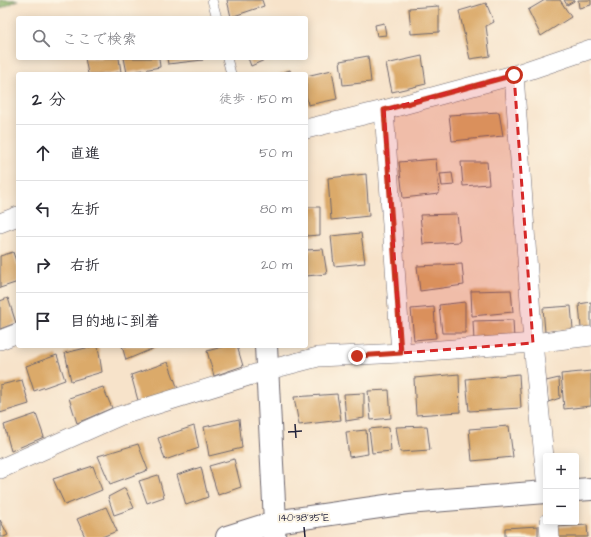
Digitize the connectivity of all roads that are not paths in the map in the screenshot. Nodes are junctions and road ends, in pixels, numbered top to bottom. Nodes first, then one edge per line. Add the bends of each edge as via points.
1 (212, 0) edge
2 (216, 16) edge
3 (591, 49) edge
4 (228, 60) edge
5 (230, 72) edge
6 (514, 75) junction
7 (384, 110) junction
8 (308, 129) edge
9 (16, 217) edge
10 (0, 223) edge
11 (16, 335) edge
12 (591, 336) edge
13 (0, 340) edge
14 (533, 343) junction
15 (266, 348) edge
16 (401, 353) junction
17 (268, 370) junction
18 (544, 453) edge
19 (0, 469) edge
20 (591, 489) edge
21 (579, 490) edge
22 (543, 492) edge
23 (549, 525) edge
24 (274, 529) edge
25 (227, 537) edge
26 (550, 537) edge

1 - 2 lane
3 - 6 street
4 - 5 lane
6 - 7 street
6 - 14 street
7 - 8 street
7 - 16 street
9 - 10 street
11 - 13 street
12 - 14 street
14 - 16 street
14 - 18 street
15 - 17 street
16 - 17 street via 318,357
17 - 19 street via 119,416
17 - 24 street
20 - 21 street
22 - 24 street via 407,503
23 - 26 street
24 - 25 street

